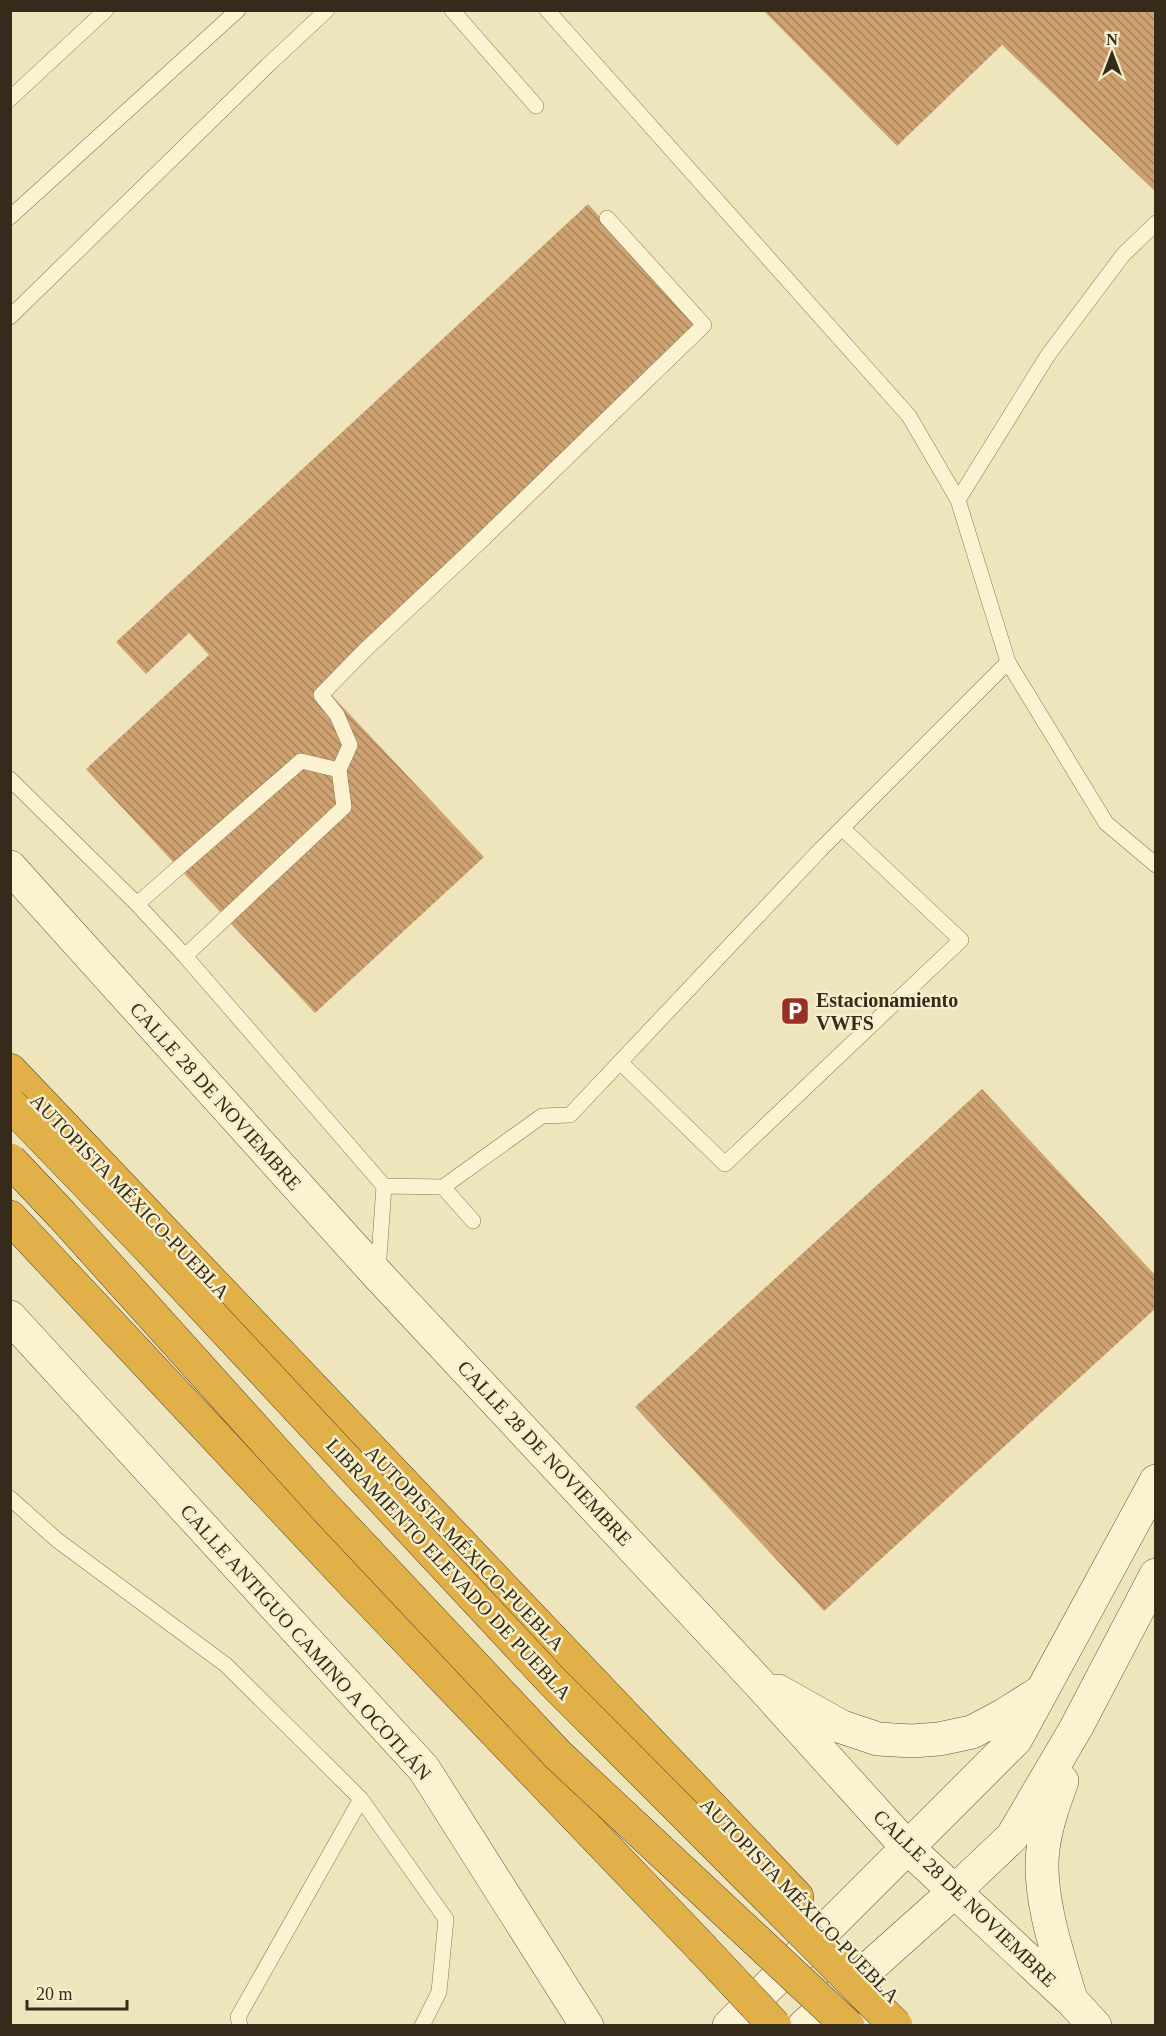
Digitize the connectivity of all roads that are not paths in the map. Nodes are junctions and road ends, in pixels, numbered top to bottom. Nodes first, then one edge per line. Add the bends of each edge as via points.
1 (106, 10) edge
2 (237, 10) edge
3 (327, 10) edge
4 (452, 10) edge
5 (547, 10) edge
6 (10, 99) edge
7 (536, 106) dead end
8 (10, 217) edge
9 (607, 218) dead end
10 (1155, 223) edge
11 (10, 317) edge
12 (958, 500) junction
13 (1008, 662) junction
14 (339, 770) junction
15 (10, 779) edge
16 (842, 828) junction
17 (1155, 865) edge
18 (10, 867) edge
19 (137, 904) junction
20 (185, 956) junction
21 (620, 1062) junction
22 (10, 1070) edge
23 (10, 1104) edge
24 (10, 1160) edge
25 (384, 1185) junction
26 (442, 1187) junction
27 (10, 1217) edge
28 (473, 1221) dead end
29 (378, 1275) junction
30 (10, 1317) edge
31 (1155, 1481) edge
32 (10, 1498) edge
33 (1155, 1575) edge
34 (757, 1681) junction
35 (1043, 1690) junction
36 (1076, 1728) junction
37 (361, 1799) junction
38 (907, 1847) junction
39 (955, 1891) junction
40 (1072, 2001) junction
41 (240, 2025) edge
42 (422, 2025) edge
43 (586, 2025) edge
44 (729, 2025) edge
45 (775, 2025) edge
46 (804, 2025) edge
47 (848, 2025) edge
48 (896, 2025) edge
49 (919, 2025) edge
50 (1095, 2025) edge

1 - 6 lane
2 - 8 lane
3 - 11 lane
4 - 7 lane
5 - 12 lane via 909,416
9 - 14 lane via 704,325 321,695 337,715 350,745
10 - 12 lane via 1123,255 1048,355
12 - 13 lane
13 - 16 lane
13 - 17 lane via 1106,823
14 - 19 lane via 301,761
14 - 20 lane via 344,807
15 - 19 lane
16 - 21 lane
16 - 21 lane via 961,940 725,1164
18 - 29 street, CALLE 28 DE NOVIEMBRE
19 - 20 lane
20 - 25 lane
21 - 26 lane via 570,1116 542,1116
22 - 49 highway, AUTOPISTA MÉXICO-PUEBLA
23 - 48 highway, LIBRAMIENTO ELEVADO DE PUEBLA, bridge via 552,1681
24 - 47 highway, bridge via 324,1506 558,1755
25 - 26 lane
25 - 29 lane
26 - 28 lane
27 - 45 highway, bridge
29 - 34 street, CALLE 28 DE NOVIEMBRE
30 - 43 street, CALLE ANTIGUO CAMINO A OCOTLÁN via 424,1769
31 - 35 street
32 - 37 lane via 57,1539 226,1665
33 - 36 street
34 - 35 street via 842,1727 878,1739 912,1741 972,1732
34 - 38 street, CALLE 28 DE NOVIEMBRE
35 - 38 street via 1017,1739
36 - 39 street via 1012,1838
36 - 40 street via 1043,1851 1048,1914
37 - 41 lane via 238,2017
37 - 42 lane via 446,1919 439,1992
38 - 39 street, CALLE 28 DE NOVIEMBRE
38 - 44 street
39 - 40 street, CALLE 28 DE NOVIEMBRE
39 - 46 street
40 - 50 street, CALLE 28 DE NOVIEMBRE

